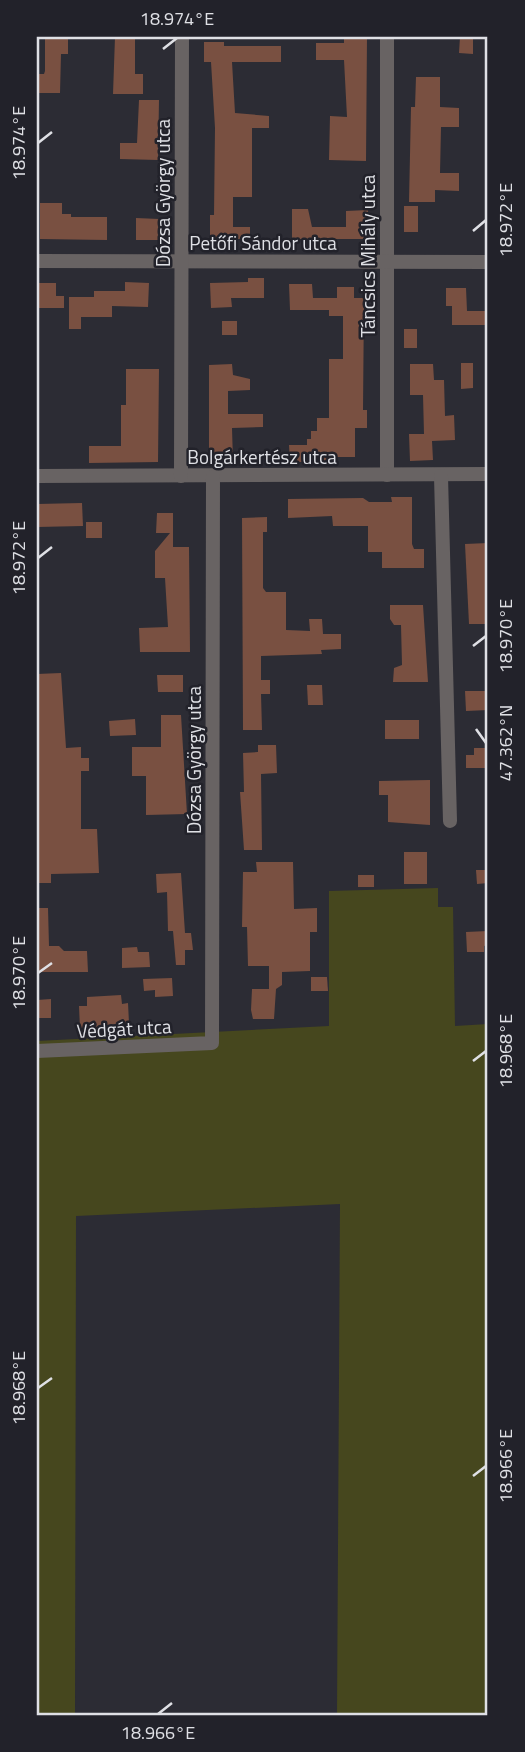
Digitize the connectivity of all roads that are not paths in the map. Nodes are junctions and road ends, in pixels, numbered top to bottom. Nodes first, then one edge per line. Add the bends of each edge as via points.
1 (182, 37) edge
2 (387, 37) edge
3 (37, 261) edge
4 (181, 261) junction
5 (386, 261) junction
6 (488, 262) edge
7 (488, 474) edge
8 (387, 475) junction
9 (441, 475) junction
10 (37, 476) edge
11 (181, 476) junction
12 (213, 477) junction
13 (450, 821) dead end
14 (212, 1043) joint
15 (37, 1051) edge

1 - 4 street, Dózsa György utca
2 - 5 street, Táncsics Mihály utca
3 - 4 street, Petőfi Sándor utca
4 - 5 street, Petőfi Sándor utca
4 - 11 street, Dózsa György utca
5 - 6 street, Petőfi Sándor utca
5 - 8 street, Táncsics Mihály utca
7 - 9 street, Bolgárkertész utca
8 - 9 street, Bolgárkertész utca
8 - 12 street, Bolgárkertész utca
9 - 13 street
10 - 11 street, Bolgárkertész utca
11 - 12 street, Bolgárkertész utca
12 - 14 street, Dózsa György utca
14 - 15 street, Védgát utca

